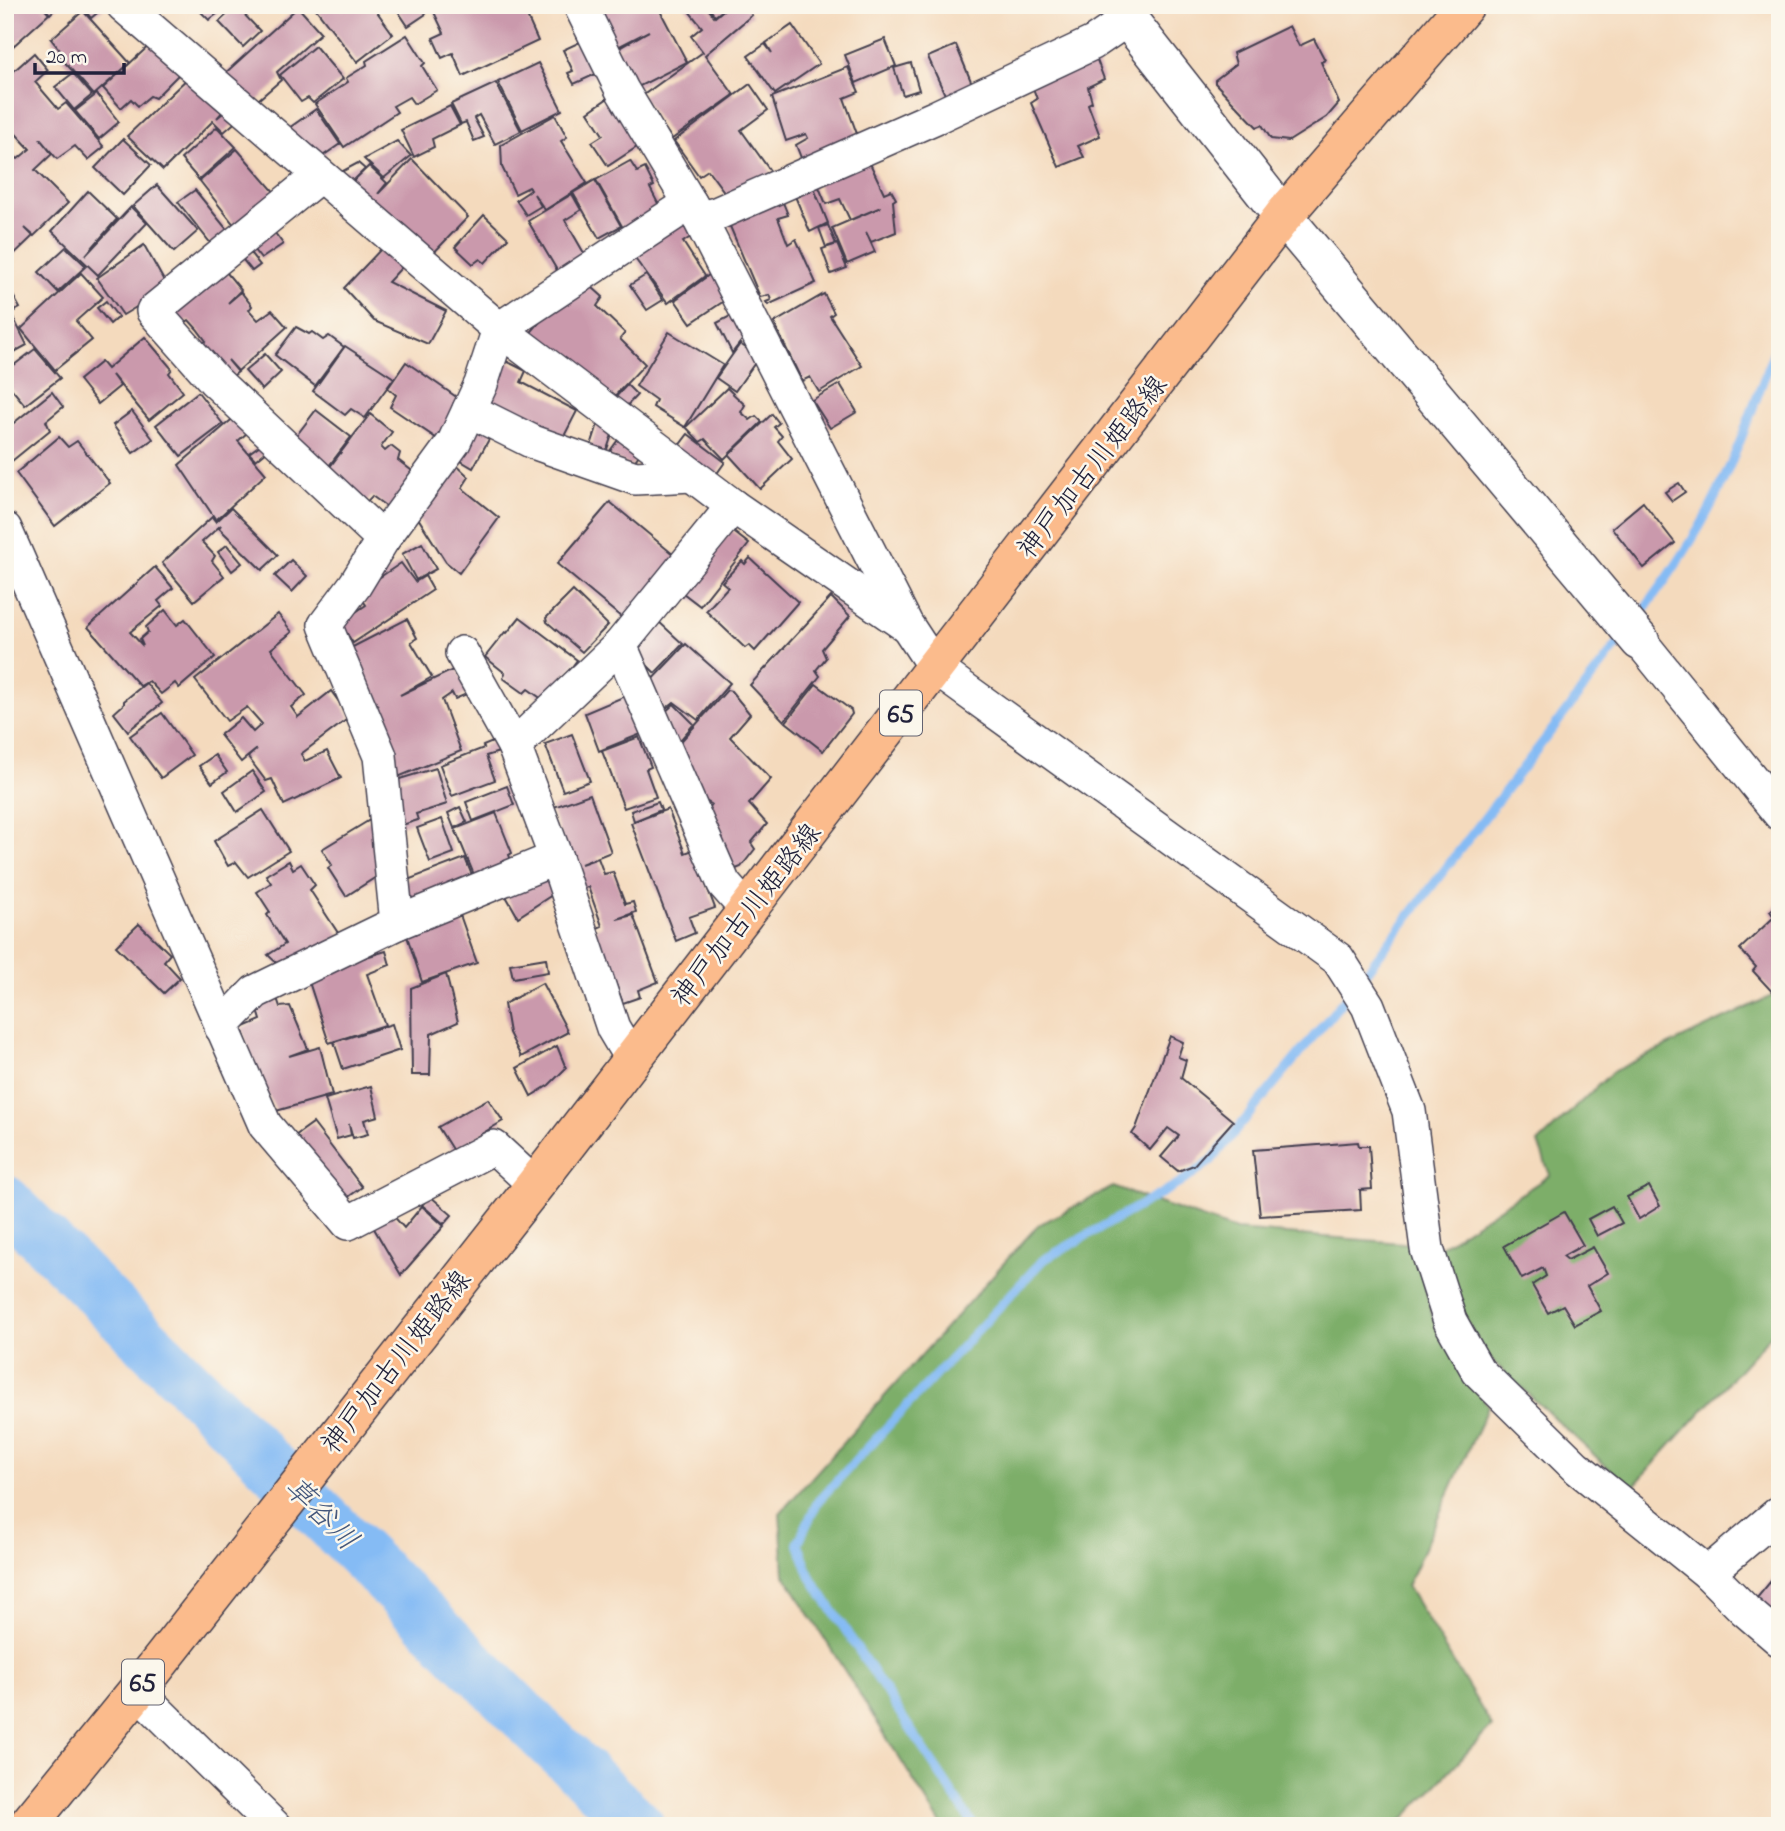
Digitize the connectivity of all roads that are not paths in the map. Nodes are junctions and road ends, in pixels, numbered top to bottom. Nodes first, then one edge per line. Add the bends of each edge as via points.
1 (123, 5) edge
2 (580, 5) edge
3 (1465, 5) edge
4 (1123, 12) edge
5 (319, 176) junction
6 (695, 211) junction
7 (1283, 216) junction
8 (499, 328) junction
9 (469, 410) junction
10 (692, 475) junction
11 (733, 506) junction
12 (5, 528) edge
13 (383, 539) junction
14 (908, 627) junction
15 (1640, 641) joint
16 (620, 645) junction
17 (462, 653) dead end
18 (935, 668) junction
19 (514, 746) junction
20 (1780, 814) edge
21 (556, 858) junction
22 (747, 910) junction
23 (397, 923) junction
24 (221, 1027) junction
25 (632, 1060) junction
26 (535, 1185) junction
27 (1780, 1512) edge
28 (1708, 1573) junction
29 (1780, 1640) edge
30 (137, 1690) junction
31 (26, 1826) edge
32 (274, 1826) edge

1 - 5 street
2 - 6 street via 622,90
3 - 7 main road, 神戸加古川姫路線 / 65
4 - 6 street via 1093,43 936,117 716,214
4 - 7 street
5 - 8 street
5 - 13 street via 153,311 215,382
6 - 8 street
6 - 14 street
7 - 15 street
7 - 18 main road, 神戸加古川姫路線 / 65
8 - 9 street
8 - 10 street
9 - 10 street via 533,442 635,478
9 - 13 street via 454,442
10 - 11 street
11 - 14 street
11 - 16 street
12 - 24 street
13 - 23 street via 324,625 380,756
14 - 18 street
15 - 20 street
16 - 19 street
16 - 22 street via 724,884
17 - 19 street
18 - 22 main road, 神戸加古川姫路線 / 65
18 - 28 street via 1338,959 1368,1006 1409,1111 1427,1249 1450,1321 1478,1371 1575,1466
19 - 21 street
21 - 23 street
21 - 25 street via 613,1028
22 - 25 main road, 神戸加古川姫路線 / 65
23 - 24 street via 255,992
24 - 26 street via 265,1125 348,1223 494,1147
25 - 26 main road, 神戸加古川姫路線 / 65
26 - 30 main road, 神戸加古川姫路線 / 65
27 - 28 street
28 - 29 street
30 - 31 main road, 神戸加古川姫路線 / 65
30 - 32 street

